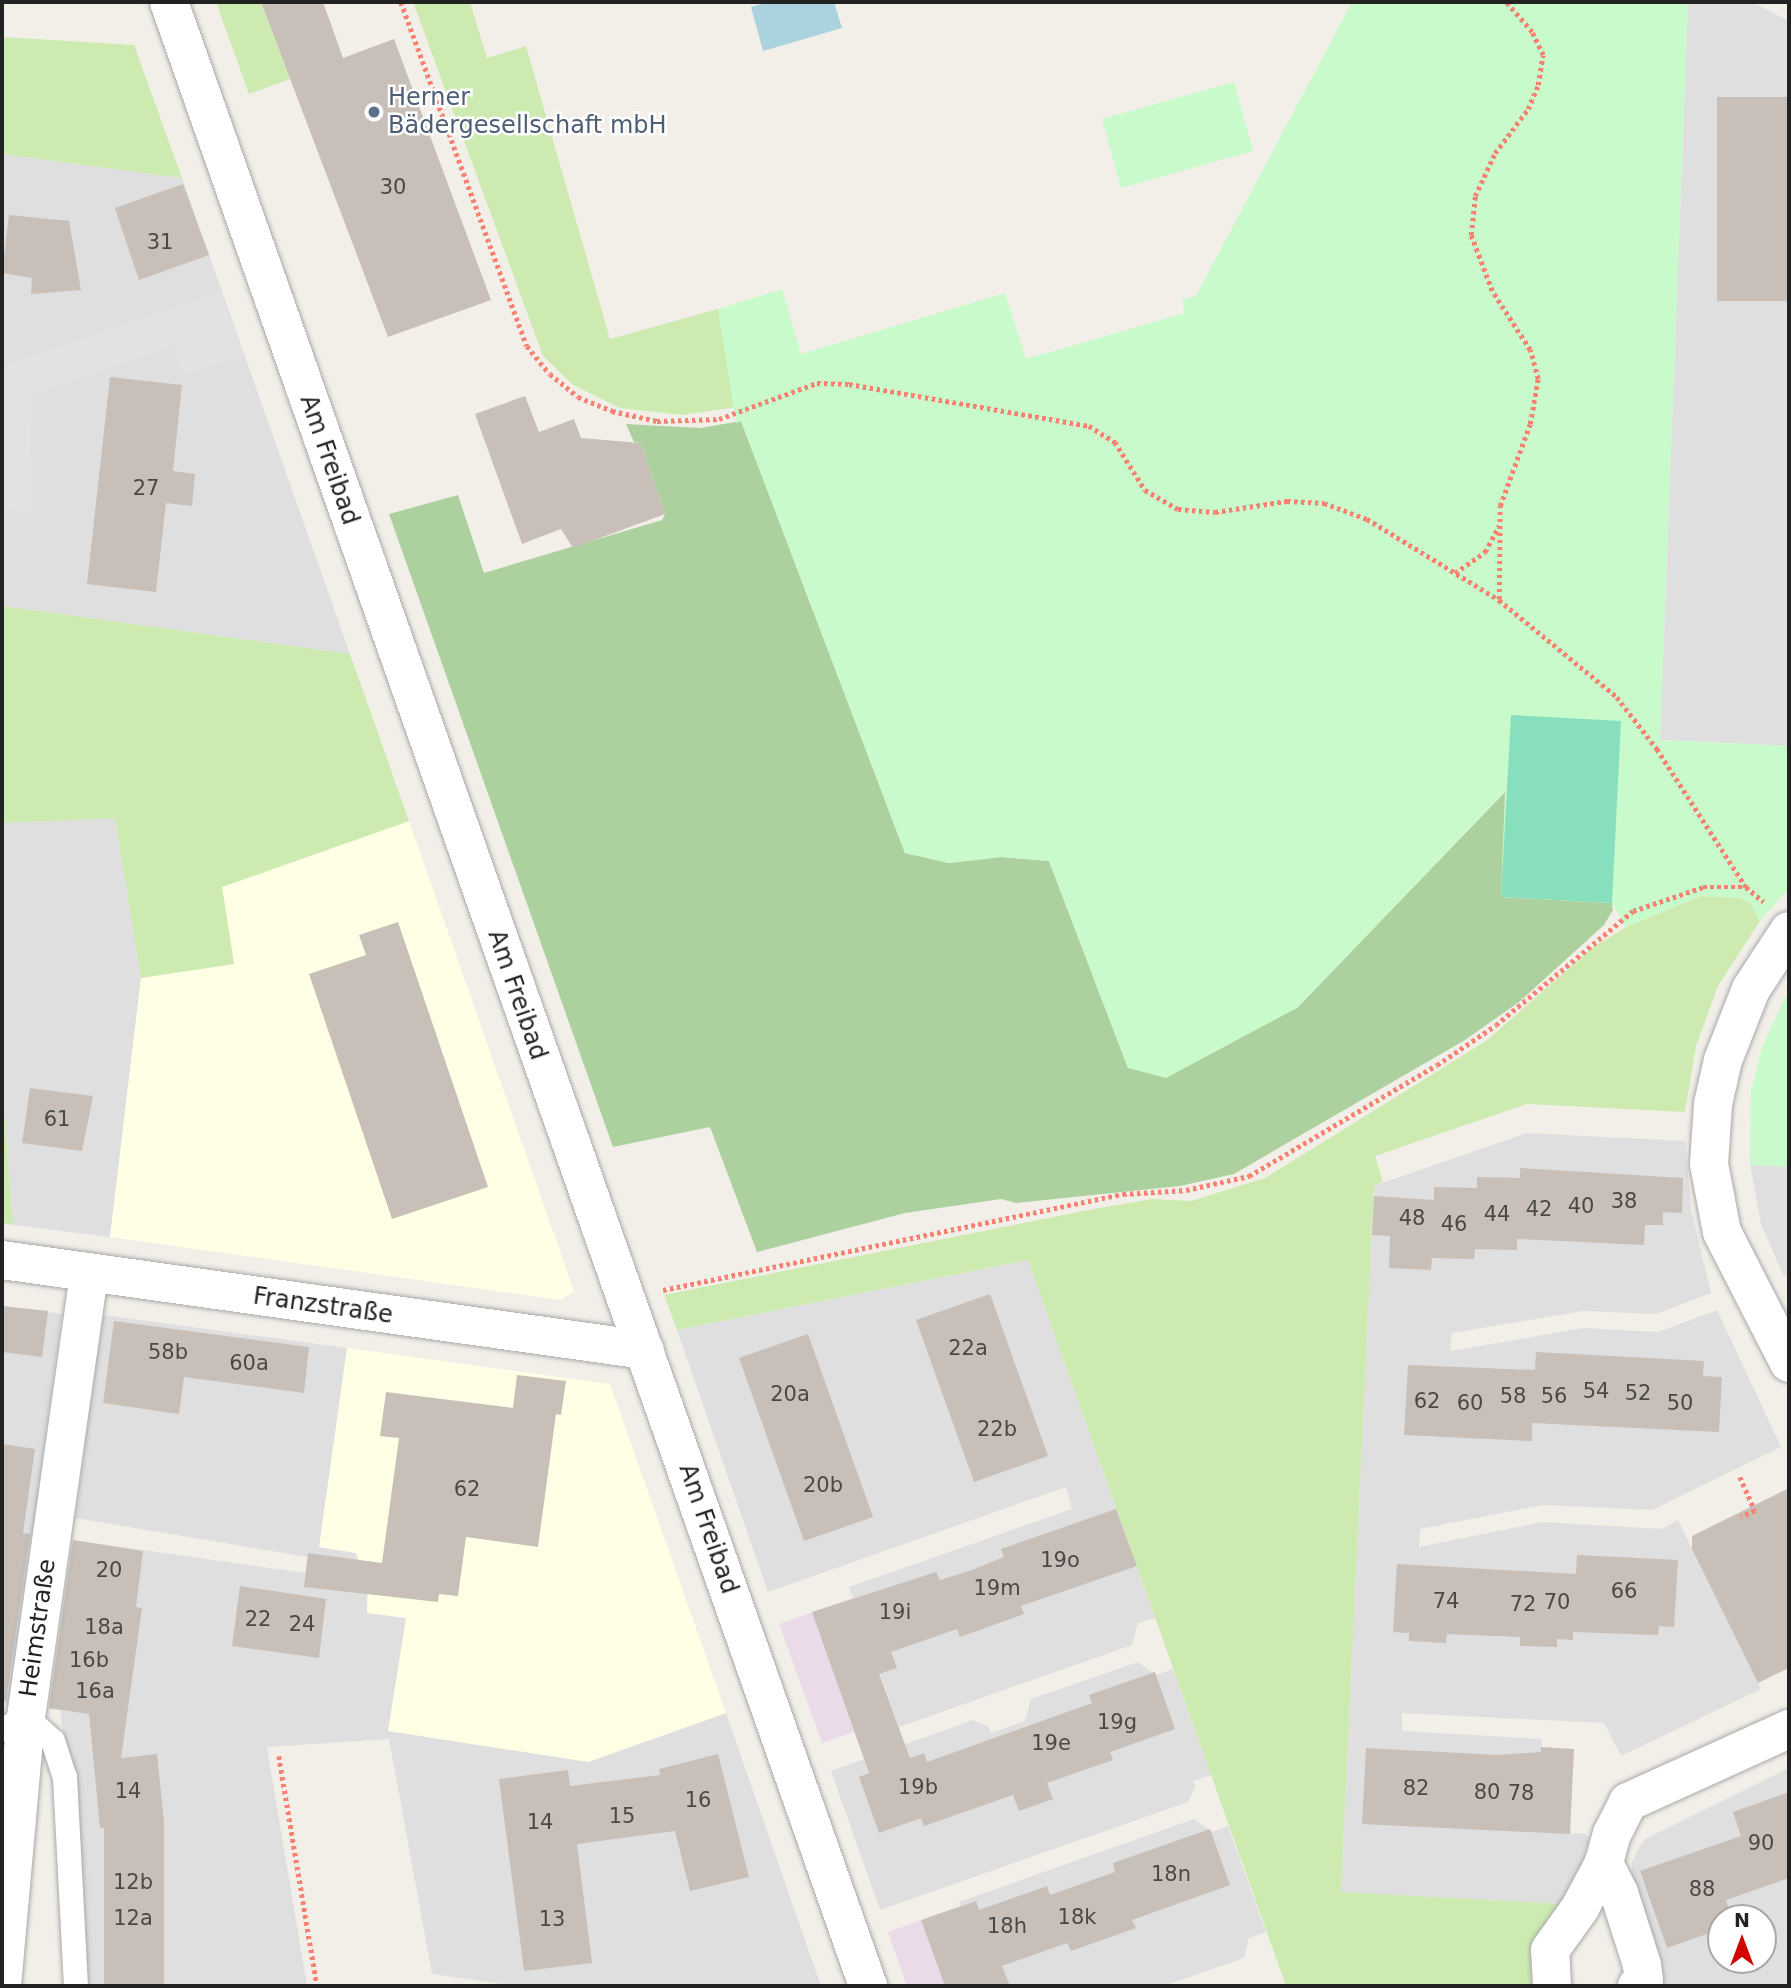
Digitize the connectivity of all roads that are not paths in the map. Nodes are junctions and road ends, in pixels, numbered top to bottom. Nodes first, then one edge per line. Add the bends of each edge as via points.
1 (169, 2) edge
2 (1778, 918) edge
3 (2, 1260) edge
4 (89, 1272) junction
5 (645, 1350) junction
6 (1789, 1363) edge
7 (14, 1724) edge
8 (1789, 1729) edge
9 (1604, 1863) junction
10 (2, 1986) edge
11 (76, 1986) edge
12 (868, 1986) edge
13 (1552, 1986) edge
14 (1637, 1986) edge

1 - 5 street, Am Freibad
2 - 6 street via 1723,1060 1713,1104 1709,1164 1721,1232
3 - 4 street, Franzstraße
4 - 5 street, Franzstraße
4 - 7 street, Heimstraße
5 - 12 street, Am Freibad
7 - 10 street, Heimstraße
7 - 11 lane via 53,1741 65,1777
8 - 9 street via 1629,1802 1612,1834
9 - 13 street via 1550,1950
9 - 14 street via 1619,1893 1642,1965 1644,1980

